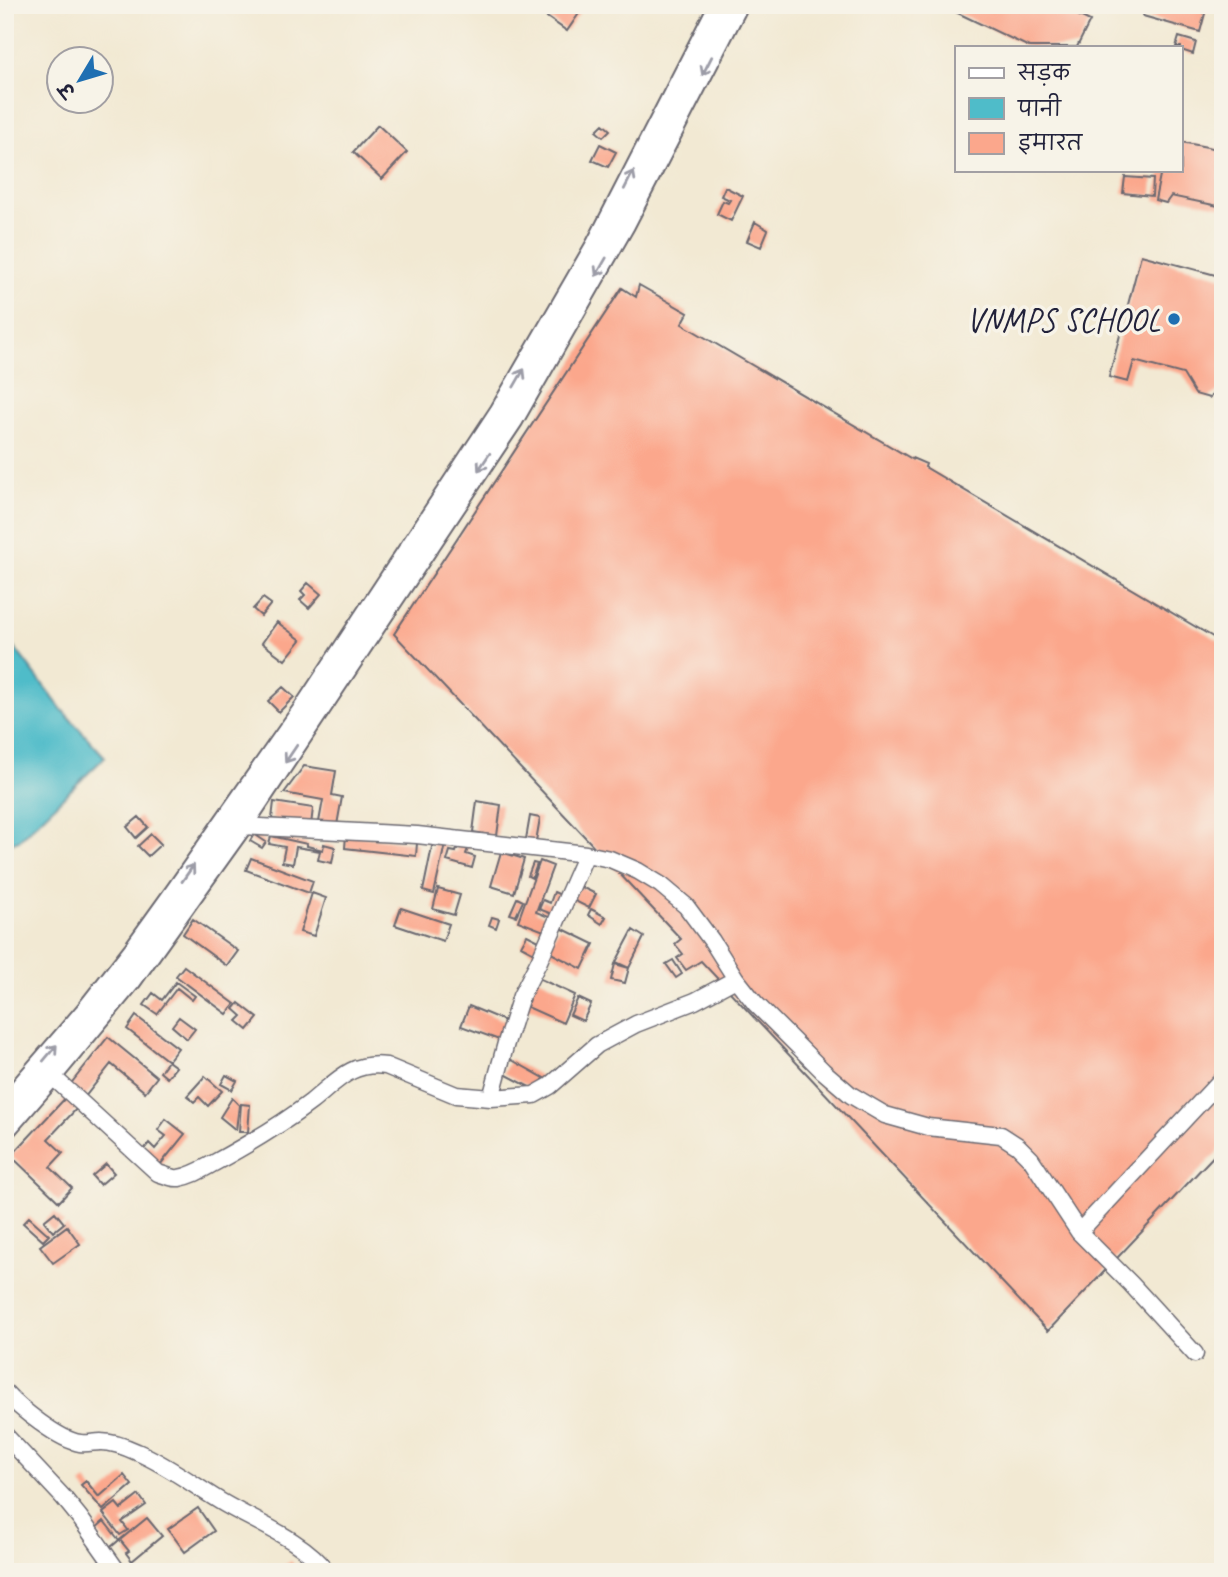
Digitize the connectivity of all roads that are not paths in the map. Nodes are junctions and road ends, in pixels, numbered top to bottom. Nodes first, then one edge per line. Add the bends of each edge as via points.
1 (719, 5) edge
2 (738, 5) edge
3 (233, 828) junction
4 (586, 853) junction
5 (736, 979) junction
6 (52, 1076) junction
7 (1223, 1078) edge
8 (491, 1098) junction
9 (5, 1105) edge
10 (5, 1130) edge
11 (1079, 1233) junction
12 (1195, 1354) dead end
13 (5, 1392) edge
14 (5, 1435) edge
15 (118, 1572) edge
16 (327, 1572) edge

3 -> 1 main road via 304,708 500,411 596,244
2 -> 3 main road via 625,225 513,420
3 - 4 street via 417,835
3 - 6 main road via 131,981
9 -> 3 main road
4 - 5 street via 610,859 662,885 686,906
4 - 8 street via 521,996
5 - 8 street via 597,1045 534,1095
5 - 11 street via 851,1095 885,1115 928,1127 1001,1135 1018,1146 1037,1167
6 - 8 street via 158,1173 175,1179 246,1146 359,1067 386,1066 456,1096
6 - 10 main road
7 - 11 street
11 - 12 street
13 - 16 street via 20,1409 67,1439 112,1443 157,1462 293,1542
14 - 15 street via 63,1497

